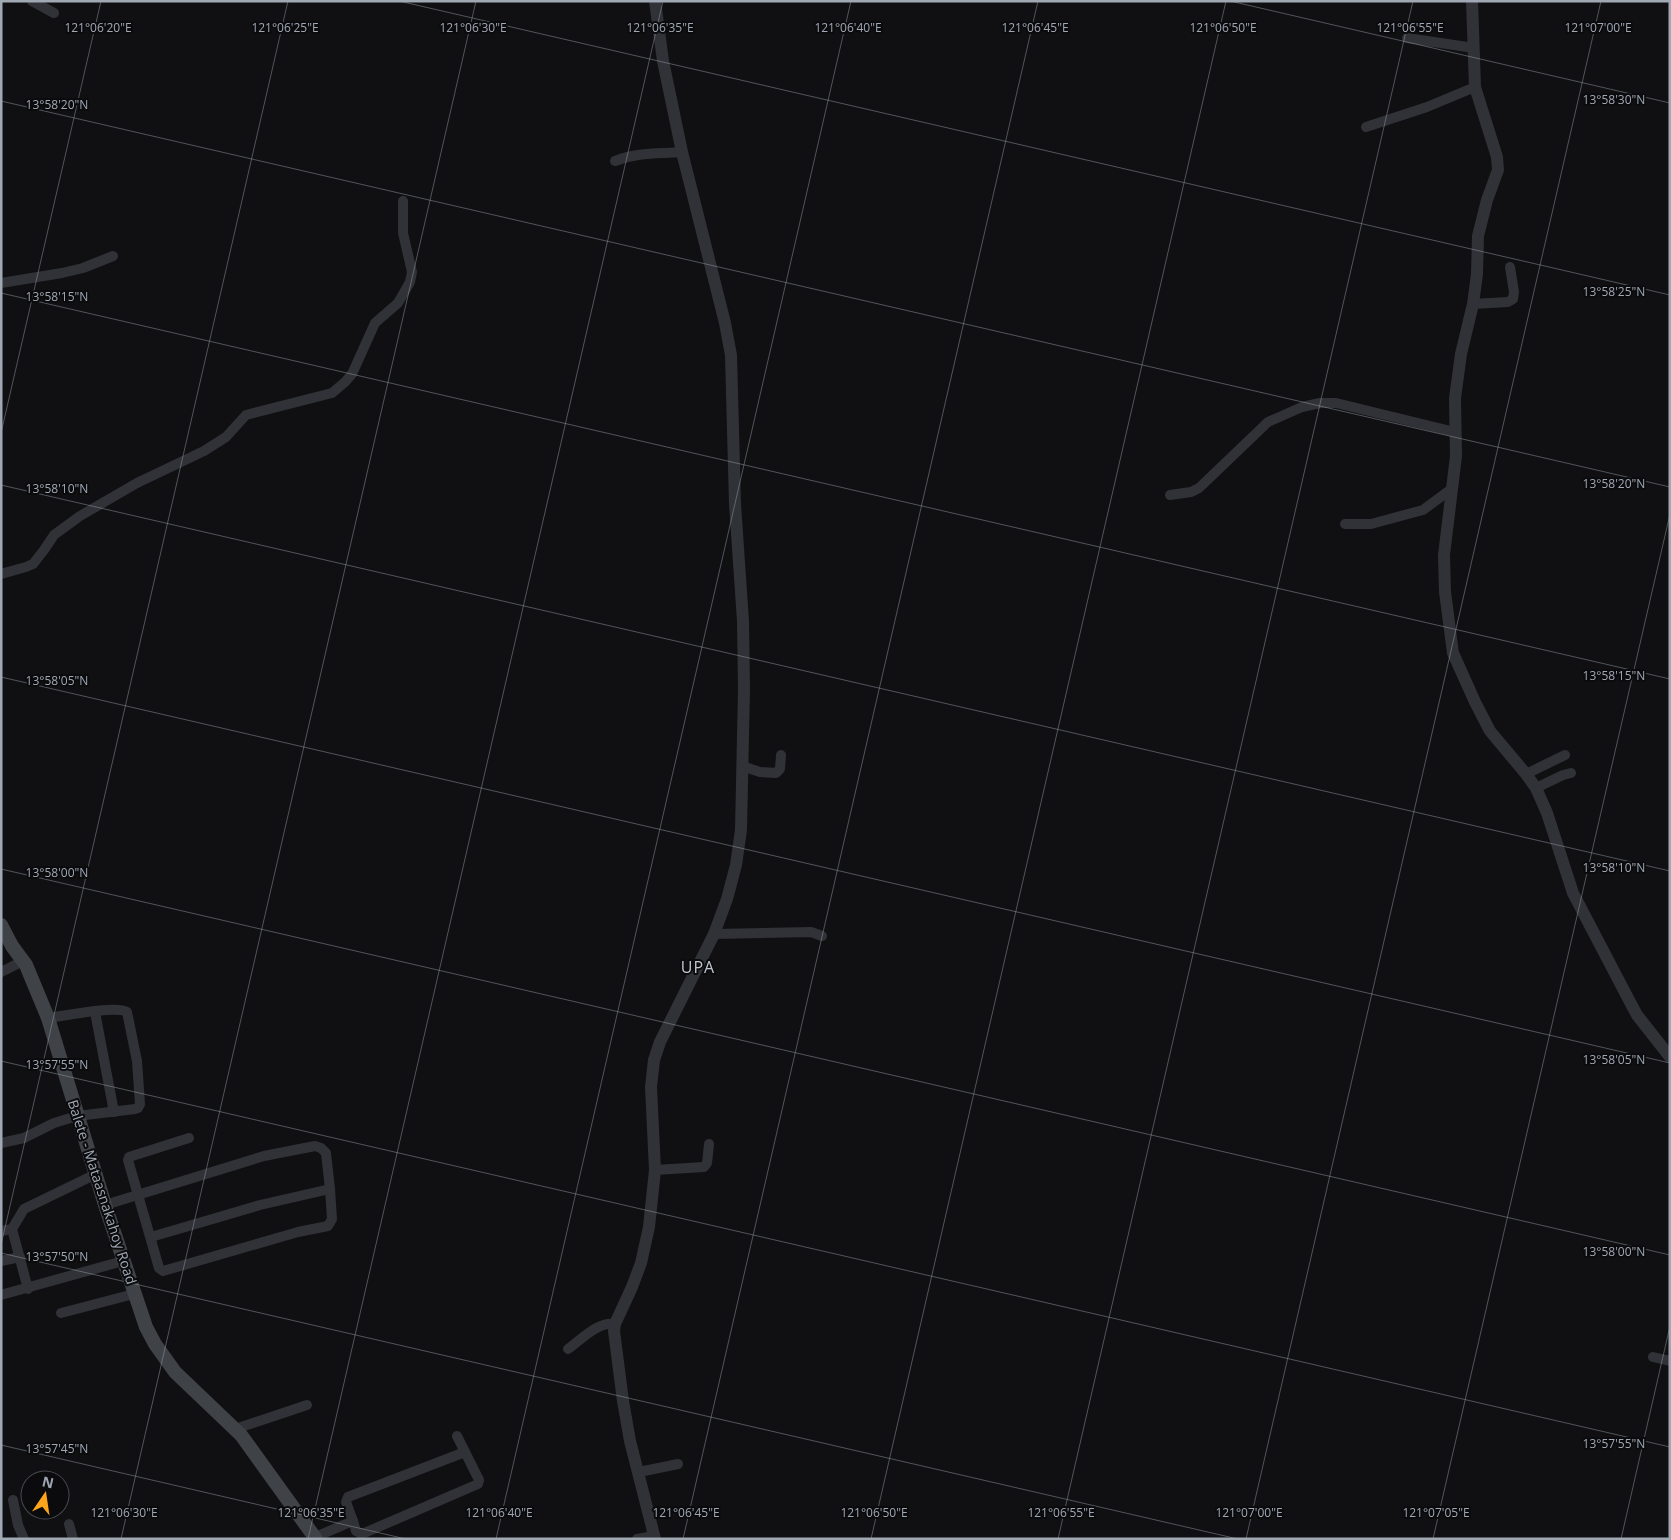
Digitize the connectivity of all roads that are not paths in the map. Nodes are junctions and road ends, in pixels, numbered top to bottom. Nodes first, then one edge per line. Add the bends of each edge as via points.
1 (32, 1) edge
2 (655, 1) edge
3 (1472, 1) edge
4 (54, 13) dead end
5 (1408, 38) dead end
6 (1474, 48) junction
7 (1476, 87) junction
8 (1366, 127) dead end
9 (682, 152) junction
10 (615, 161) dead end
11 (403, 201) dead end
12 (113, 256) dead end
13 (1510, 267) dead end
14 (1, 283) edge
15 (1473, 304) junction
16 (1455, 432) junction
17 (1450, 490) junction
18 (1170, 495) dead end
19 (1345, 524) dead end
20 (1, 574) edge
21 (781, 755) dead end
22 (1565, 755) dead end
23 (742, 766) junction
24 (1571, 773) dead end
25 (1526, 774) junction
26 (1536, 788) junction
27 (1, 925) edge
28 (714, 934) junction
29 (822, 936) dead end
30 (23, 961) junction
31 (1, 972) edge
32 (95, 1012) junction
33 (48, 1018) junction
34 (1670, 1057) edge
35 (114, 1112) junction
36 (77, 1116) junction
37 (189, 1138) dead end
38 (1, 1143) edge
39 (709, 1144) dead end
40 (655, 1170) junction
41 (96, 1174) junction
42 (330, 1189) junction
43 (137, 1195) junction
44 (105, 1205) junction
45 (12, 1229) junction
46 (1, 1230) edge
47 (151, 1237) junction
48 (20, 1257) junction
49 (1, 1261) edge
50 (123, 1261) junction
51 (28, 1289) junction
52 (134, 1294) junction
53 (1, 1295) edge
54 (61, 1313) dead end
55 (615, 1324) junction
56 (568, 1349) dead end
57 (1653, 1357) dead end
58 (1670, 1361) edge
59 (307, 1405) dead end
60 (238, 1432) junction
61 (457, 1436) dead end
62 (465, 1452) junction
63 (678, 1464) dead end
64 (639, 1472) junction
65 (13, 1500) dead end
66 (353, 1521) junction
67 (69, 1524) dead end
68 (316, 1538) edge
69 (654, 1538) edge
70 (24, 1539) edge
71 (73, 1539) edge
72 (637, 1539) edge

1 - 4 street
2 - 9 street via 663,61
3 - 6 street
5 - 6 street
6 - 7 street
7 - 8 street
7 - 15 street via 1498,170 1478,236
9 - 10 street via 653,152
9 - 23 street via 731,355 735,504 743,621
11 - 20 street via 402,232 412,272 410,282 398,302 375,323 352,374 344,382 332,393 246,415 226,437 204,451 137,483 54,535 33,564
12 - 14 street via 83,268
13 - 15 street via 1513,298 1508,302
15 - 16 street via 1461,354 1455,398
16 - 17 street via 1456,456
16 - 18 street via 1336,403 1320,403 1268,422 1199,488
17 - 19 street via 1423,510 1371,524
17 - 25 street via 1444,555 1445,592 1454,653 1490,731
21 - 23 street via 780,769 776,772 760,772
22 - 25 street
23 - 28 street via 741,830 736,865 728,899
24 - 26 street
25 - 26 street
26 - 34 street via 1573,894 1637,1015
27 - 30 main road, Balete - Mataasnakahoy Road
28 - 29 street via 811,932
28 - 40 street via 654,1060 651,1087
30 - 31 street
30 - 33 main road, Balete - Mataasnakahoy Road
32 - 33 street
32 - 35 street
32 - 35 street via 121,1009 127,1012 140,1104 138,1108
33 - 36 main road, Balete - Mataasnakahoy Road
35 - 36 street
36 - 38 street via 24,1138
36 - 41 main road, Balete - Mataasnakahoy Road
37 - 43 street via 130,1157 128,1160
39 - 40 street via 707,1165 704,1167
40 - 55 street via 649,1227 641,1263
41 - 44 main road, Balete - Mataasnakahoy Road
41 - 45 street via 24,1209
42 - 43 street via 326,1153 315,1146 264,1156
42 - 47 street via 260,1205
42 - 47 street via 332,1219 328,1226 163,1271 159,1268
43 - 44 street
43 - 47 street
44 - 50 main road, Balete - Mataasnakahoy Road
45 - 46 street
45 - 48 street
48 - 49 street
48 - 51 street
50 - 51 street
50 - 52 main road, Balete - Mataasnakahoy Road
51 - 53 street
52 - 54 street
52 - 60 main road, Balete - Mataasnakahoy Road via 146,1327 175,1372
55 - 56 street via 600,1326
55 - 64 street via 622,1401
57 - 58 street
59 - 60 street
60 - 68 main road, Balete - Mataasnakahoy Road
61 - 62 street
62 - 66 street via 348,1497 346,1502
62 - 66 street via 480,1480 478,1484 362,1534 356,1531
63 - 64 street
64 - 69 street
65 - 70 street
66 - 68 street
67 - 71 street
69 - 72 street

